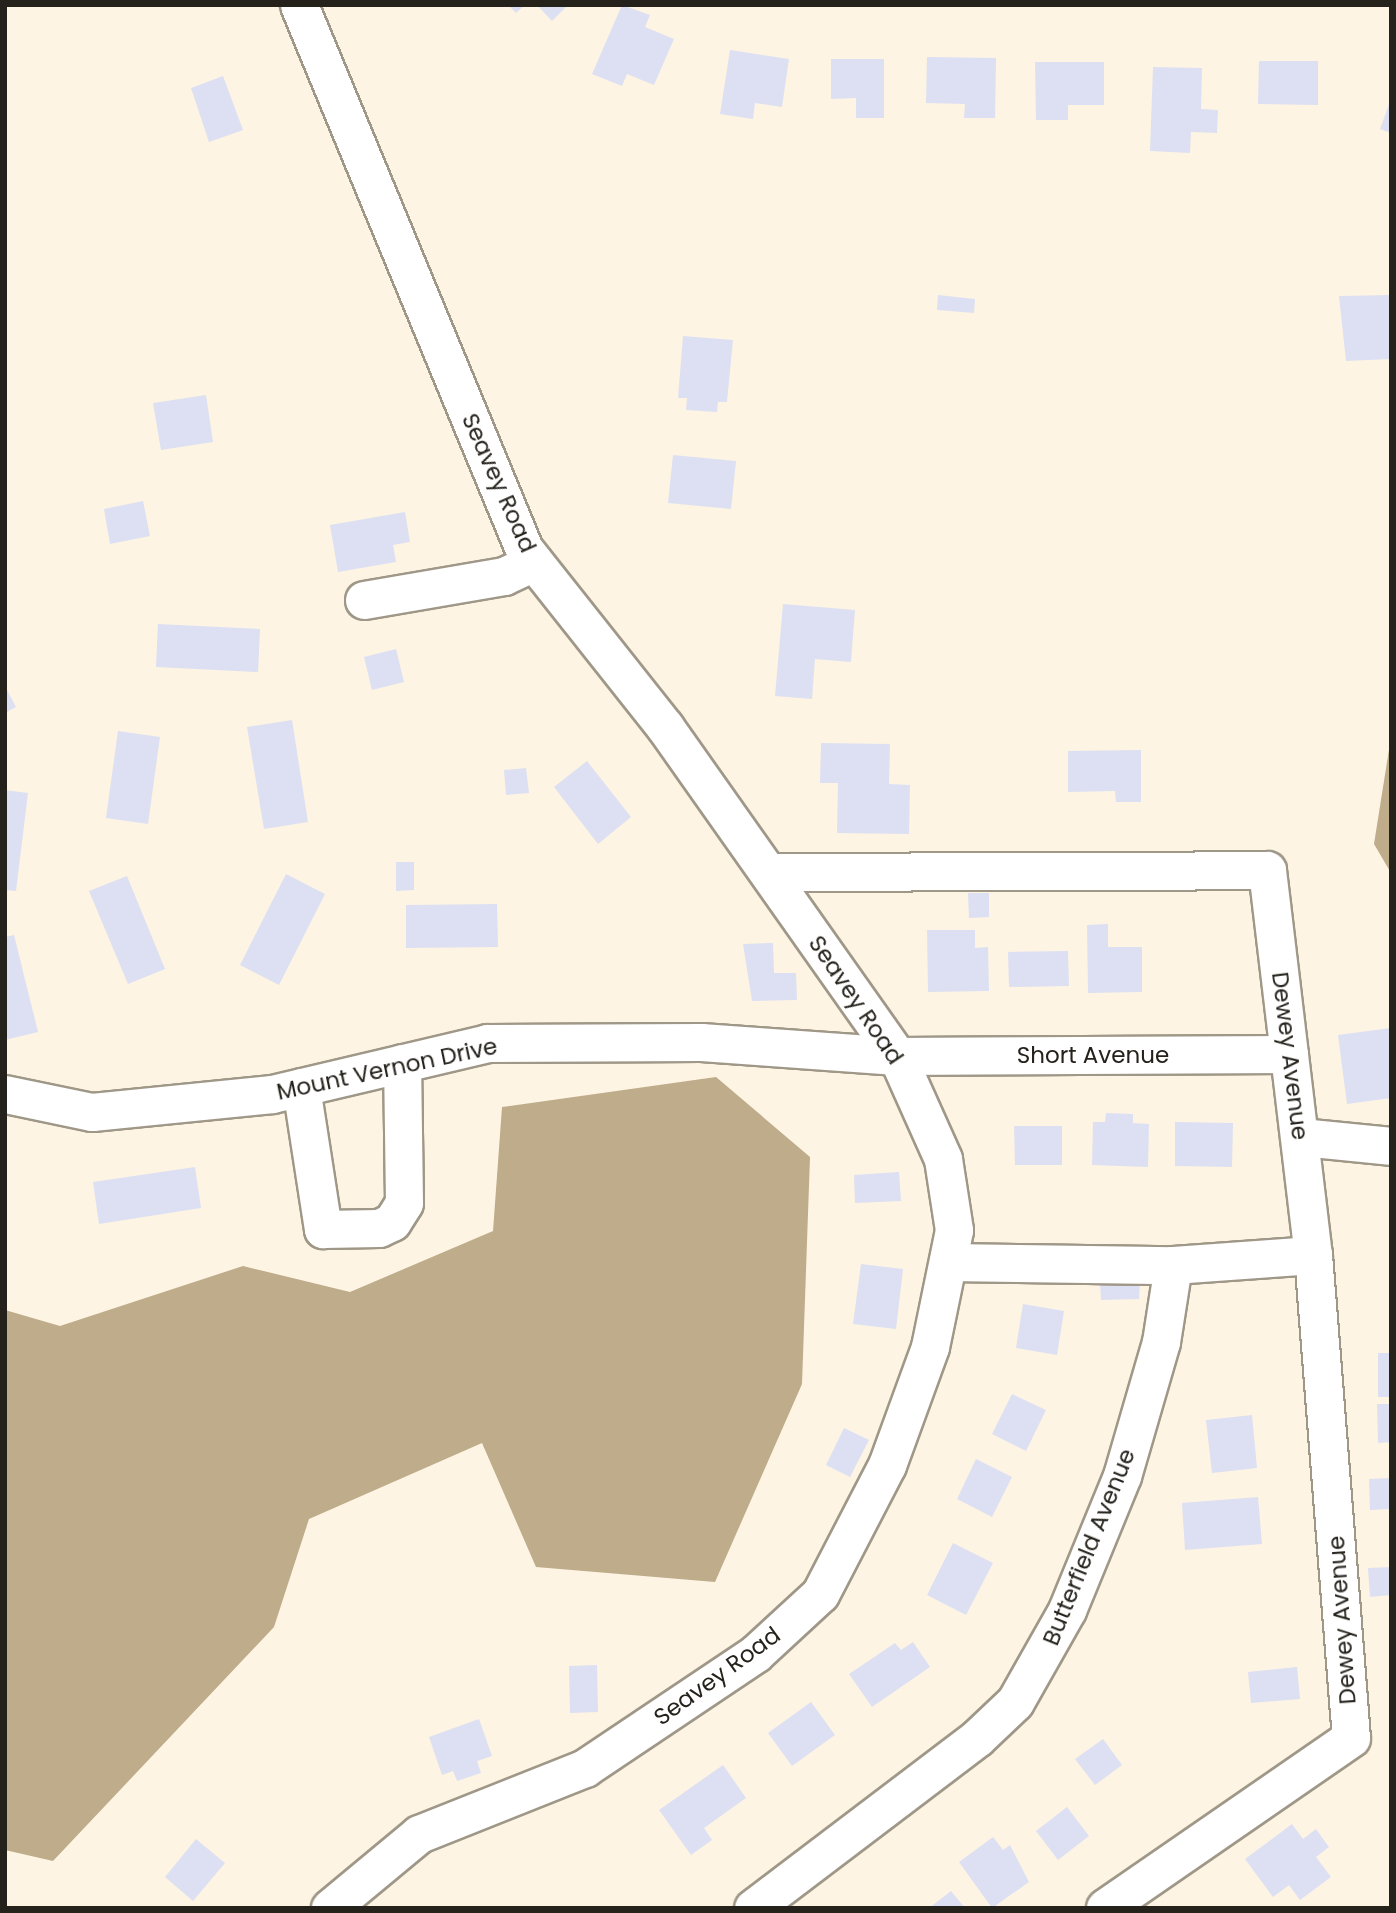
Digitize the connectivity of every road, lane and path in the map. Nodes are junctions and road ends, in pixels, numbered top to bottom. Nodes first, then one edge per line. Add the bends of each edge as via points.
1 (299, 5) edge
2 (534, 562) junction
3 (364, 600) dead end
4 (769, 872) junction
5 (1289, 1054) junction
6 (897, 1056) junction
7 (402, 1063) junction
8 (301, 1087) junction
9 (5, 1094) edge
10 (1301, 1137) junction
11 (1391, 1146) edge
12 (1313, 1255) junction
13 (948, 1262) junction
14 (1173, 1265) junction
15 (1146, 1894) edge
16 (330, 1908) edge
17 (753, 1908) edge
18 (1105, 1908) edge

1 - 2 street, Seavey Road
2 - 3 street via 504,576
2 - 4 street, Seavey Road
4 - 5 street, Dewey Avenue via 1267,870
4 - 6 street, Seavey Road
5 - 6 street, Short Avenue
5 - 10 street, Dewey Avenue
6 - 7 street, Mount Vernon Drive via 701,1042 487,1043
6 - 13 street, Seavey Road via 943,1158 954,1230
7 - 8 street, Mount Vernon Drive
7 - 8 street via 404,1203 392,1222 379,1228 323,1229
8 - 9 street, Mount Vernon Drive via 92,1112
10 - 11 street
10 - 12 street, Dewey Avenue
12 - 14 street
12 - 15 street, Dewey Avenue via 1351,1738
13 - 14 street
13 - 16 street, Seavey Road via 930,1347 887,1465 820,1594 755,1654 585,1768 419,1834
14 - 17 street, Butterfield Avenue via 1161,1342 1122,1476 1067,1610 1015,1702 977,1738
15 - 18 street

